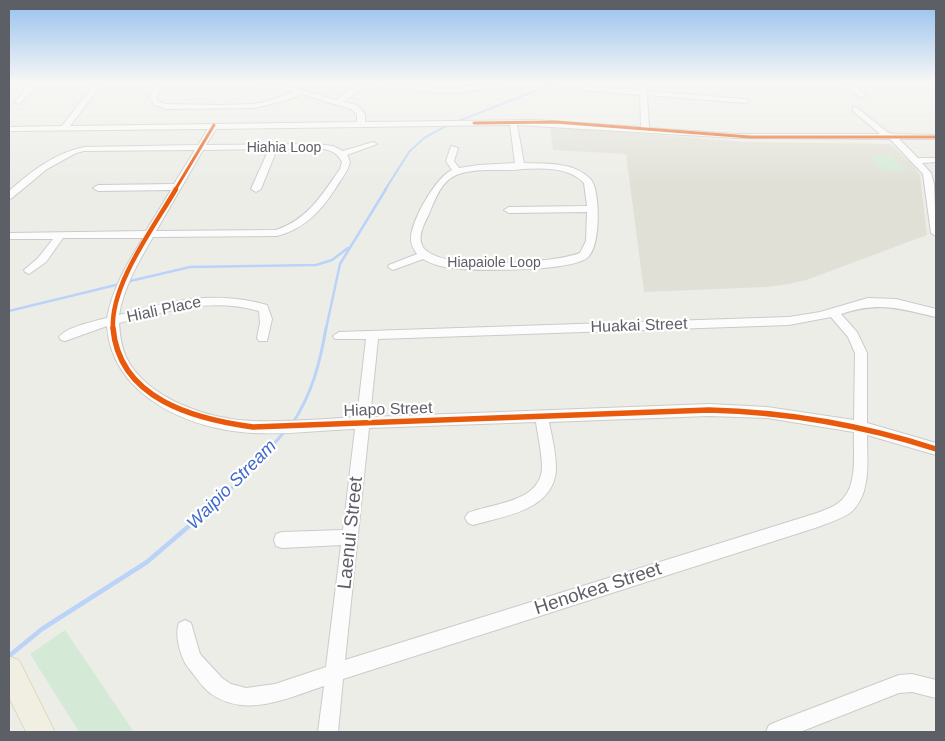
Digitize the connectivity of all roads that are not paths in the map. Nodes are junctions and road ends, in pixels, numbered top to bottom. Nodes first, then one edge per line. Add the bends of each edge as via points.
1 (73, 117) edge
2 (361, 117) edge
3 (645, 117) edge
4 (864, 117) edge
5 (513, 122) junction
6 (362, 124) junction
7 (214, 125) junction
8 (65, 127) junction
9 (10, 130) edge
10 (645, 130) junction
11 (892, 137) junction
12 (936, 137) edge
13 (373, 144) dead end
14 (274, 147) junction
15 (201, 148) junction
16 (454, 148) dead end
17 (343, 154) junction
18 (936, 160) edge
19 (917, 161) junction
20 (520, 167) junction
21 (456, 171) junction
22 (178, 187) junction
23 (98, 188) dead end
24 (256, 189) dead end
25 (934, 194) edge
26 (9, 196) edge
27 (590, 209) junction
28 (509, 210) dead end
29 (936, 232) edge
30 (148, 235) junction
31 (9, 236) edge
32 (60, 236) junction
33 (424, 255) junction
34 (393, 267) dead end
35 (28, 270) dead end
36 (834, 313) junction
37 (936, 313) edge
38 (112, 321) junction
39 (373, 334) junction
40 (339, 336) dead end
41 (66, 337) dead end
42 (263, 338) dead end
43 (542, 417) junction
44 (362, 423) junction
45 (860, 427) junction
46 (936, 449) edge
47 (473, 518) dead end
48 (350, 537) junction
49 (282, 540) dead end
50 (185, 629) dead end
51 (336, 673) junction
52 (13, 678) edge
53 (936, 689) edge
54 (41, 732) edge
55 (328, 732) edge
56 (776, 732) edge

1 - 8 street
2 - 6 street
3 - 10 street
4 - 11 street
5 - 6 street
5 - 10 street via 574,123
5 - 20 street
6 - 7 street
7 - 8 street
7 - 15 street, Hiapo Street
8 - 9 street
10 - 11 street via 750,137
11 - 12 street
11 - 19 street
13 - 17 street
14 - 15 street, Hiahia Loop
14 - 17 street, Hiahia Loop via 326,147
14 - 24 street
15 - 22 street, Hiapo Street
15 - 26 street, Hiahia Loop via 75,150 47,164
16 - 21 street via 450,161
17 - 30 street, Hiahia Loop via 344,170 312,215 292,229 264,234
18 - 19 street
19 - 25 street via 927,174
20 - 21 street, Hiapaiole Loop
20 - 27 street, Hiapaiole Loop via 558,167 579,174 588,182
21 - 33 street, Hiapaiole Loop via 440,183 416,233 415,240
22 - 23 street
22 - 30 street, Hiapo Street
25 - 29 street
27 - 28 street
27 - 33 street, Hiapaiole Loop via 591,244 583,256 575,259 552,263 464,266 442,263
30 - 32 street, Hiahia Loop
30 - 38 street, Hiapo Street via 119,287
31 - 32 street, Hiahia Loop
32 - 35 street via 42,260
33 - 34 street
36 - 37 street, Huakai Street via 858,304 888,302
36 - 39 street, Huakai Street via 789,321
36 - 45 street, Henokea Street via 853,335 861,353
38 - 41 street, Hiali Place via 79,329
38 - 42 street, Hiali Place via 178,304 214,300 240,302 263,308 267,322
38 - 44 street, Hiapo Street via 114,340 135,381 156,398 191,415 253,427
39 - 40 street, Huakai Street
39 - 44 street, Laenui Street
43 - 44 street, Hiapo Street
43 - 45 street, Hiapo Street via 740,410
43 - 47 street via 549,465 544,488 522,503
44 - 48 street, Laenui Street
45 - 46 street, Hiapo Street
45 - 51 street, Henokea Street via 857,492 843,509 831,515
48 - 49 street
48 - 51 street, Laenui Street
50 - 51 street, Henokea Street via 192,659 215,685 227,693 246,697 276,693
51 - 55 street, Laenui Street
52 - 54 highway
53 - 56 street via 899,684

